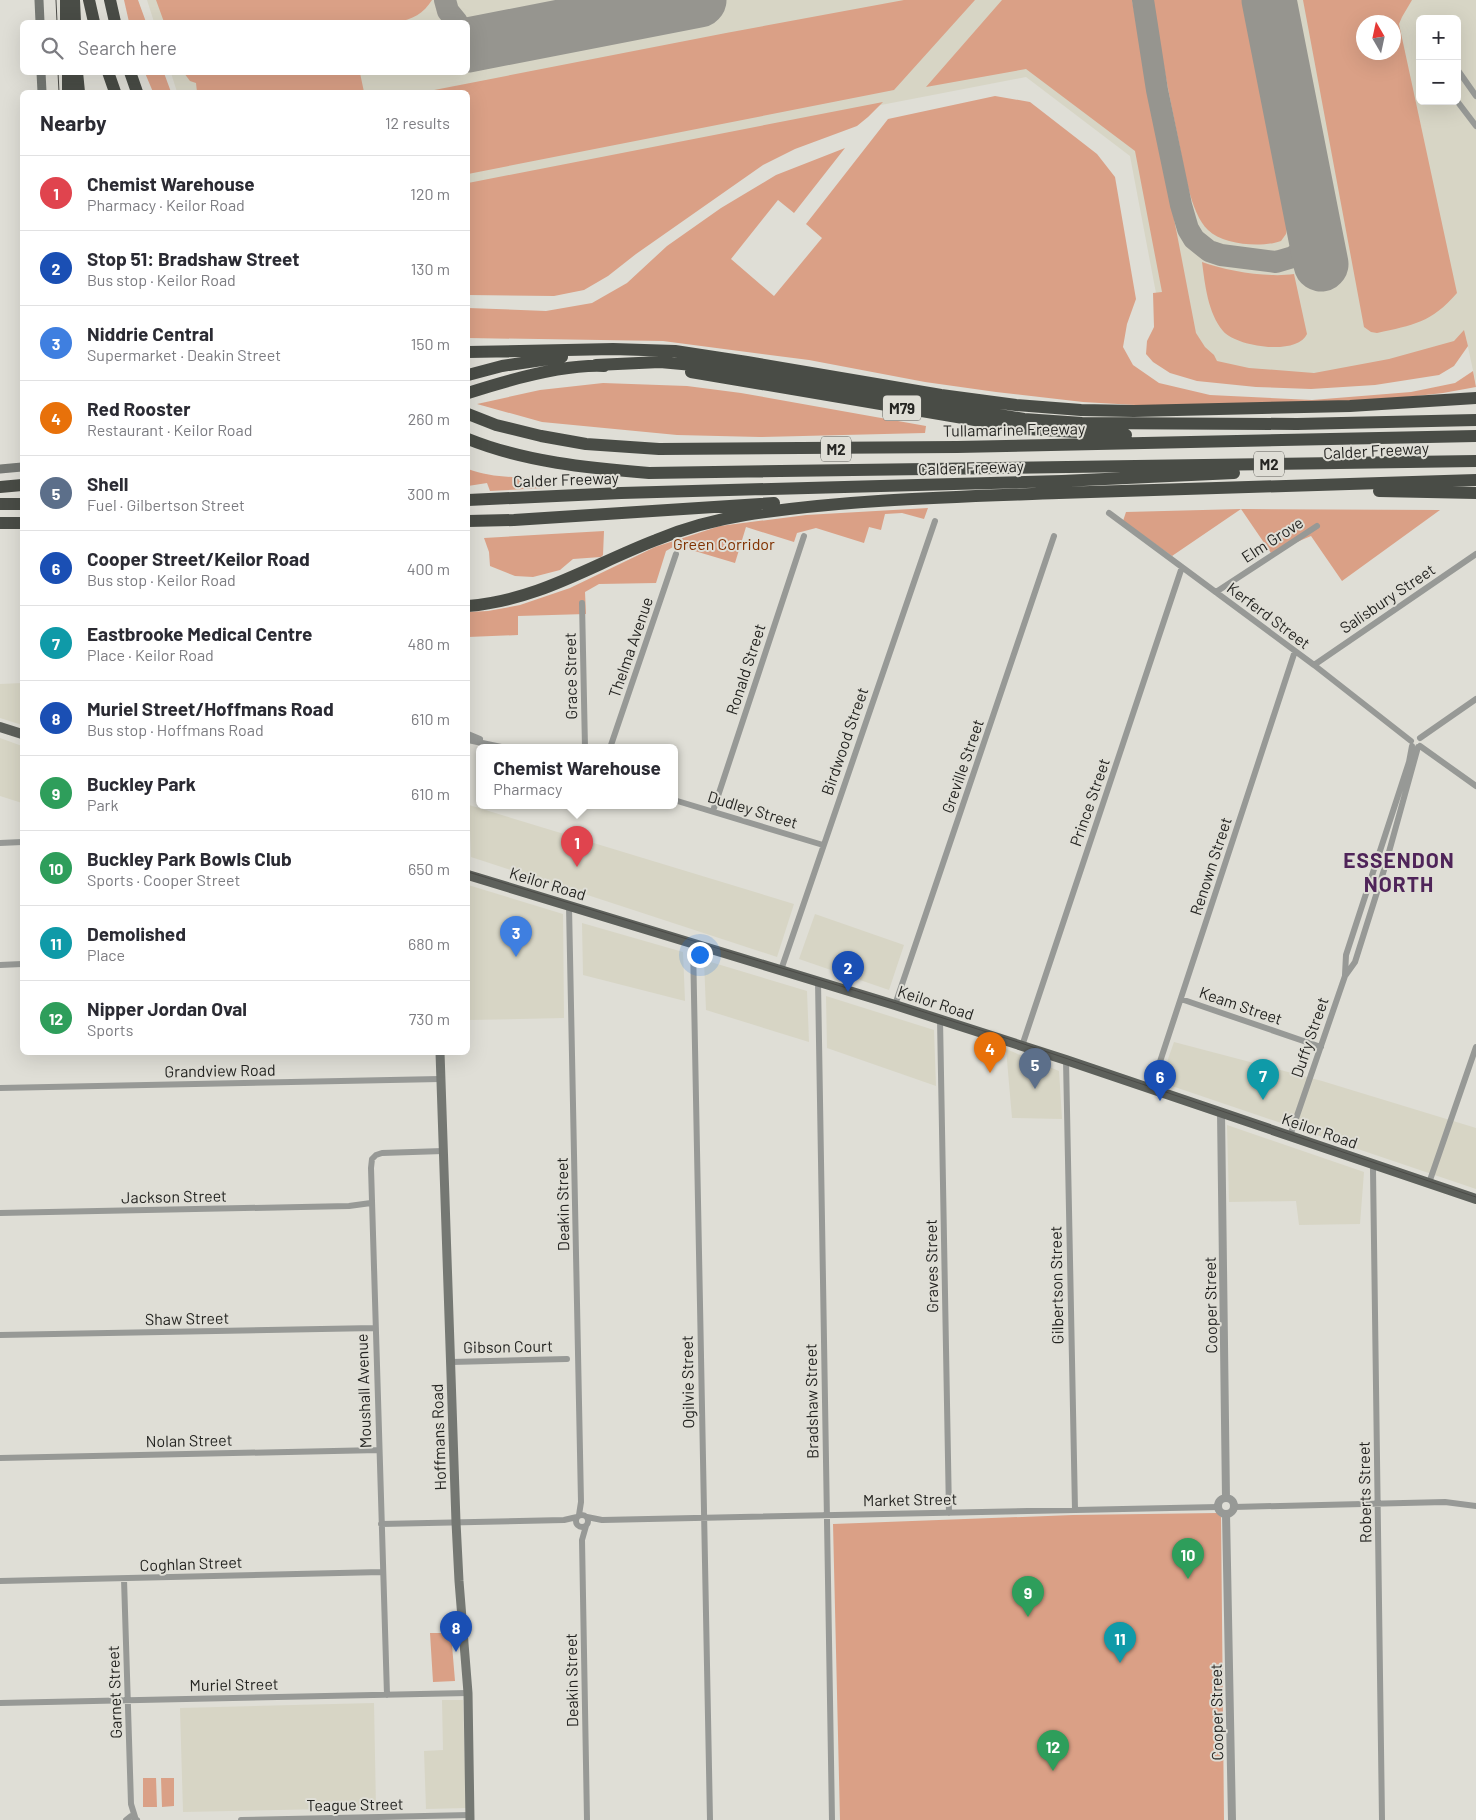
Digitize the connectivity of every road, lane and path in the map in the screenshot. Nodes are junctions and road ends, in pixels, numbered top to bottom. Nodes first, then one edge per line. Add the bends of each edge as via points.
1 (39, 0) edge
2 (66, 0) edge
3 (74, 0) edge
4 (89, 0) edge
5 (110, 0) edge
6 (40, 20) edge
7 (66, 20) edge
8 (75, 20) edge
9 (94, 20) edge
10 (115, 20) edge
11 (41, 75) edge
12 (68, 75) edge
13 (77, 75) edge
14 (109, 75) edge
15 (1461, 75) edge
16 (42, 90) edge
17 (68, 90) edge
18 (79, 90) edge
19 (114, 90) edge
20 (1476, 96) edge
21 (1460, 105) edge
22 (1476, 126) edge
23 (637, 350) junction
24 (470, 352) edge
25 (596, 365) junction
26 (470, 374) edge
27 (470, 392) edge
28 (1476, 398) edge
29 (1198, 410) junction
30 (470, 415) edge
31 (1476, 420) edge
32 (1476, 436) edge
33 (470, 440) edge
34 (1209, 441) junction
35 (1476, 461) edge
36 (20, 467) edge
37 (0, 469) edge
38 (1476, 480) edge
39 (20, 485) edge
40 (0, 487) edge
41 (1191, 489) junction
42 (1476, 492) edge
43 (470, 500) edge
44 (872, 502) junction
45 (0, 504) edge
46 (20, 504) edge
47 (1109, 514) dead end
48 (935, 520) dead end
49 (470, 521) edge
50 (0, 523) edge
51 (20, 523) edge
52 (1317, 526) dead end
53 (804, 536) dead end
54 (1054, 536) dead end
55 (676, 554) dead end
56 (1476, 554) edge
57 (1182, 567) junction
58 (1216, 592) junction
59 (582, 603) dead end
60 (470, 606) edge
61 (1295, 651) junction
62 (1314, 665) junction
63 (1476, 699) edge
64 (0, 727) edge
65 (20, 733) edge
66 (470, 735) edge
67 (470, 740) edge
68 (490, 744) joint
69 (585, 744) edge
70 (611, 744) edge
71 (1415, 745) junction
72 (1476, 786) edge
73 (678, 801) edge
74 (713, 811) junction
75 (20, 842) edge
76 (0, 843) edge
77 (822, 846) junction
78 (1376, 867) junction
79 (1384, 870) junction
80 (470, 876) edge
81 (569, 906) junction
82 (693, 944) junction
83 (20, 964) edge
84 (0, 965) edge
85 (780, 970) junction
86 (1345, 976) junction
87 (818, 981) junction
88 (1181, 999) junction
89 (895, 1005) junction
90 (940, 1020) junction
91 (1022, 1046) junction
92 (1321, 1047) junction
93 (1476, 1047) edge
94 (440, 1055) edge
95 (1066, 1060) junction
96 (440, 1079) junction
97 (0, 1088) edge
98 (1151, 1089) junction
99 (1221, 1112) junction
100 (1290, 1136) junction
101 (443, 1151) junction
102 (1374, 1164) junction
103 (1429, 1183) junction
104 (1476, 1199) edge
105 (371, 1206) junction
106 (0, 1213) edge
107 (375, 1328) junction
108 (0, 1335) edge
109 (567, 1359) dead end
110 (450, 1362) junction
111 (379, 1450) junction
112 (0, 1458) edge
113 (1226, 1498) junction
114 (1378, 1504) junction
115 (1476, 1506) edge
116 (1218, 1507) junction
117 (1234, 1507) junction
118 (1075, 1510) junction
119 (949, 1512) junction
120 (1226, 1514) junction
121 (826, 1515) junction
122 (704, 1517) junction
123 (582, 1520) junction
124 (456, 1522) junction
125 (382, 1524) junction
126 (382, 1572) junction
127 (124, 1578) junction
128 (0, 1580) edge
129 (468, 1693) junction
130 (387, 1694) junction
131 (128, 1700) junction
132 (0, 1703) edge
133 (470, 1817) edge
134 (131, 1819) edge
135 (240, 1820) edge
136 (587, 1820) edge
137 (710, 1820) edge
138 (832, 1820) edge
139 (1232, 1820) edge
140 (1382, 1820) edge

1 - 6 main road
2 - 7 highway
3 - 8 highway
4 - 9 highway
5 - 10 highway
11 - 16 main road
12 - 17 highway
13 - 18 highway
14 - 19 highway
15 - 20 street
21 - 22 street
23 - 24 highway
23 - 26 highway via 547,359
23 - 29 highway via 675,351 1016,405 1082,410
25 - 27 highway, M79 via 528,376
25 - 31 highway via 660,362 737,369 969,410 1082,423 1297,424
25 - 34 highway, M79 via 689,372 1028,429
28 - 29 highway via 1350,406
29 - 31 highway
30 - 34 highway, Tullamarine Freeway / M2 via 542,436 624,448 835,449
32 - 34 highway, Tullamarine Freeway / M2
33 - 35 highway, M2 via 562,464 649,473
35 - 43 highway, Calder Freeway via 1062,481
36 - 37 main road
38 - 41 highway
39 - 40 highway
41 - 42 highway
41 - 44 highway
44 - 49 highway via 738,505
44 - 60 highway via 770,511 704,523 654,540 547,588 502,601
45 - 46 highway
47 - 57 street, Kerferd Street
48 - 77 street, Birdwood Street
50 - 51 highway
52 - 58 street, Elm Grove
53 - 74 street, Ronald Street
54 - 89 street, Greville Street
55 - 70 street, Thelma Avenue
56 - 62 street, Salisbury Street
57 - 58 street, Kerferd Street
57 - 91 street, Prince Street
58 - 61 street, Kerferd Street
59 - 69 street, Grace Street
61 - 62 street, Kerferd Street
61 - 88 street, Renown Street
62 - 71 street, Kerferd Street
63 - 71 street via 1420,738 1422,742
64 - 65 main road
66 - 68 street
67 - 68 street
71 - 72 street, Kerferd Street
71 - 78 street, Duffy Street
71 - 79 street, Duffy Street
73 - 74 street, Dudley Street
74 - 77 street, Dudley Street
75 - 76 street
77 - 85 street, Birdwood Street
78 - 79 street
78 - 86 street, Duffy Street via 1346,955
79 - 86 street, Duffy Street via 1355,962
80 - 81 main road, Keilor Road
81 - 82 main road, Keilor Road
81 - 123 street, Deakin Street
82 - 85 main road, Keilor Road
82 - 122 street, Ogilvie Street
83 - 84 street
85 - 87 main road, Keilor Road
86 - 92 street, Duffy Street
87 - 89 main road, Keilor Road
87 - 121 street, Bradshaw Street
88 - 92 street, Keam Street
88 - 98 street, Renown Street
89 - 90 main road, Keilor Road
90 - 91 main road, Keilor Road
90 - 119 street, Graves Street
91 - 95 main road, Keilor Road
92 - 100 street, Duffy Street
93 - 103 street
94 - 96 main road, Hoffmans Road
95 - 98 main road, Keilor Road
95 - 118 street, Gilbertson Street
96 - 97 street, Grandview Road
96 - 101 main road, Hoffmans Road
98 - 99 main road, Keilor Road
99 - 100 main road, Keilor Road
99 - 113 street, Cooper Street
100 - 102 main road, Keilor Road
101 - 105 street, Moushall Avenue via 376,1155 371,1168
101 - 110 main road, Hoffmans Road
102 - 103 main road, Keilor Road
102 - 114 street, Roberts Street
103 - 104 main road, Keilor Road
105 - 106 street, Jackson Street
105 - 107 street, Moushall Avenue
107 - 108 street, Shaw Street
107 - 111 street, Moushall Avenue
109 - 110 street, Gibson Court
110 - 124 main road, Hoffmans Road
111 - 112 street, Nolan Street
111 - 125 street, Moushall Avenue
113 - 116 street
113 - 117 street
114 - 115 street via 1445,1502
114 - 117 street
114 - 140 street, Roberts Street
116 - 118 street, Market Street
116 - 120 street
117 - 120 street
118 - 119 street, Market Street
119 - 121 street, Market Street
120 - 139 street, Cooper Street
121 - 122 street, Market Street
121 - 138 street, Bradshaw Street
122 - 123 street, Market Street
122 - 137 street, Ogilvie Street
123 - 124 street, Market Street
123 - 136 street, Deakin Street
124 - 125 street, Market Street
124 - 129 main road, Hoffmans Road
125 - 126 street, Moushall Avenue
126 - 127 street, Coghlan Street
126 - 130 street, Moushall Avenue
127 - 128 street, Coghlan Street
127 - 131 street, Garnet Street
129 - 130 street, Muriel Street
129 - 133 main road, Hoffmans Road
130 - 131 street, Muriel Street
131 - 132 street, Muriel Street
131 - 134 street, Garnet Street
133 - 135 street, Teague Street

